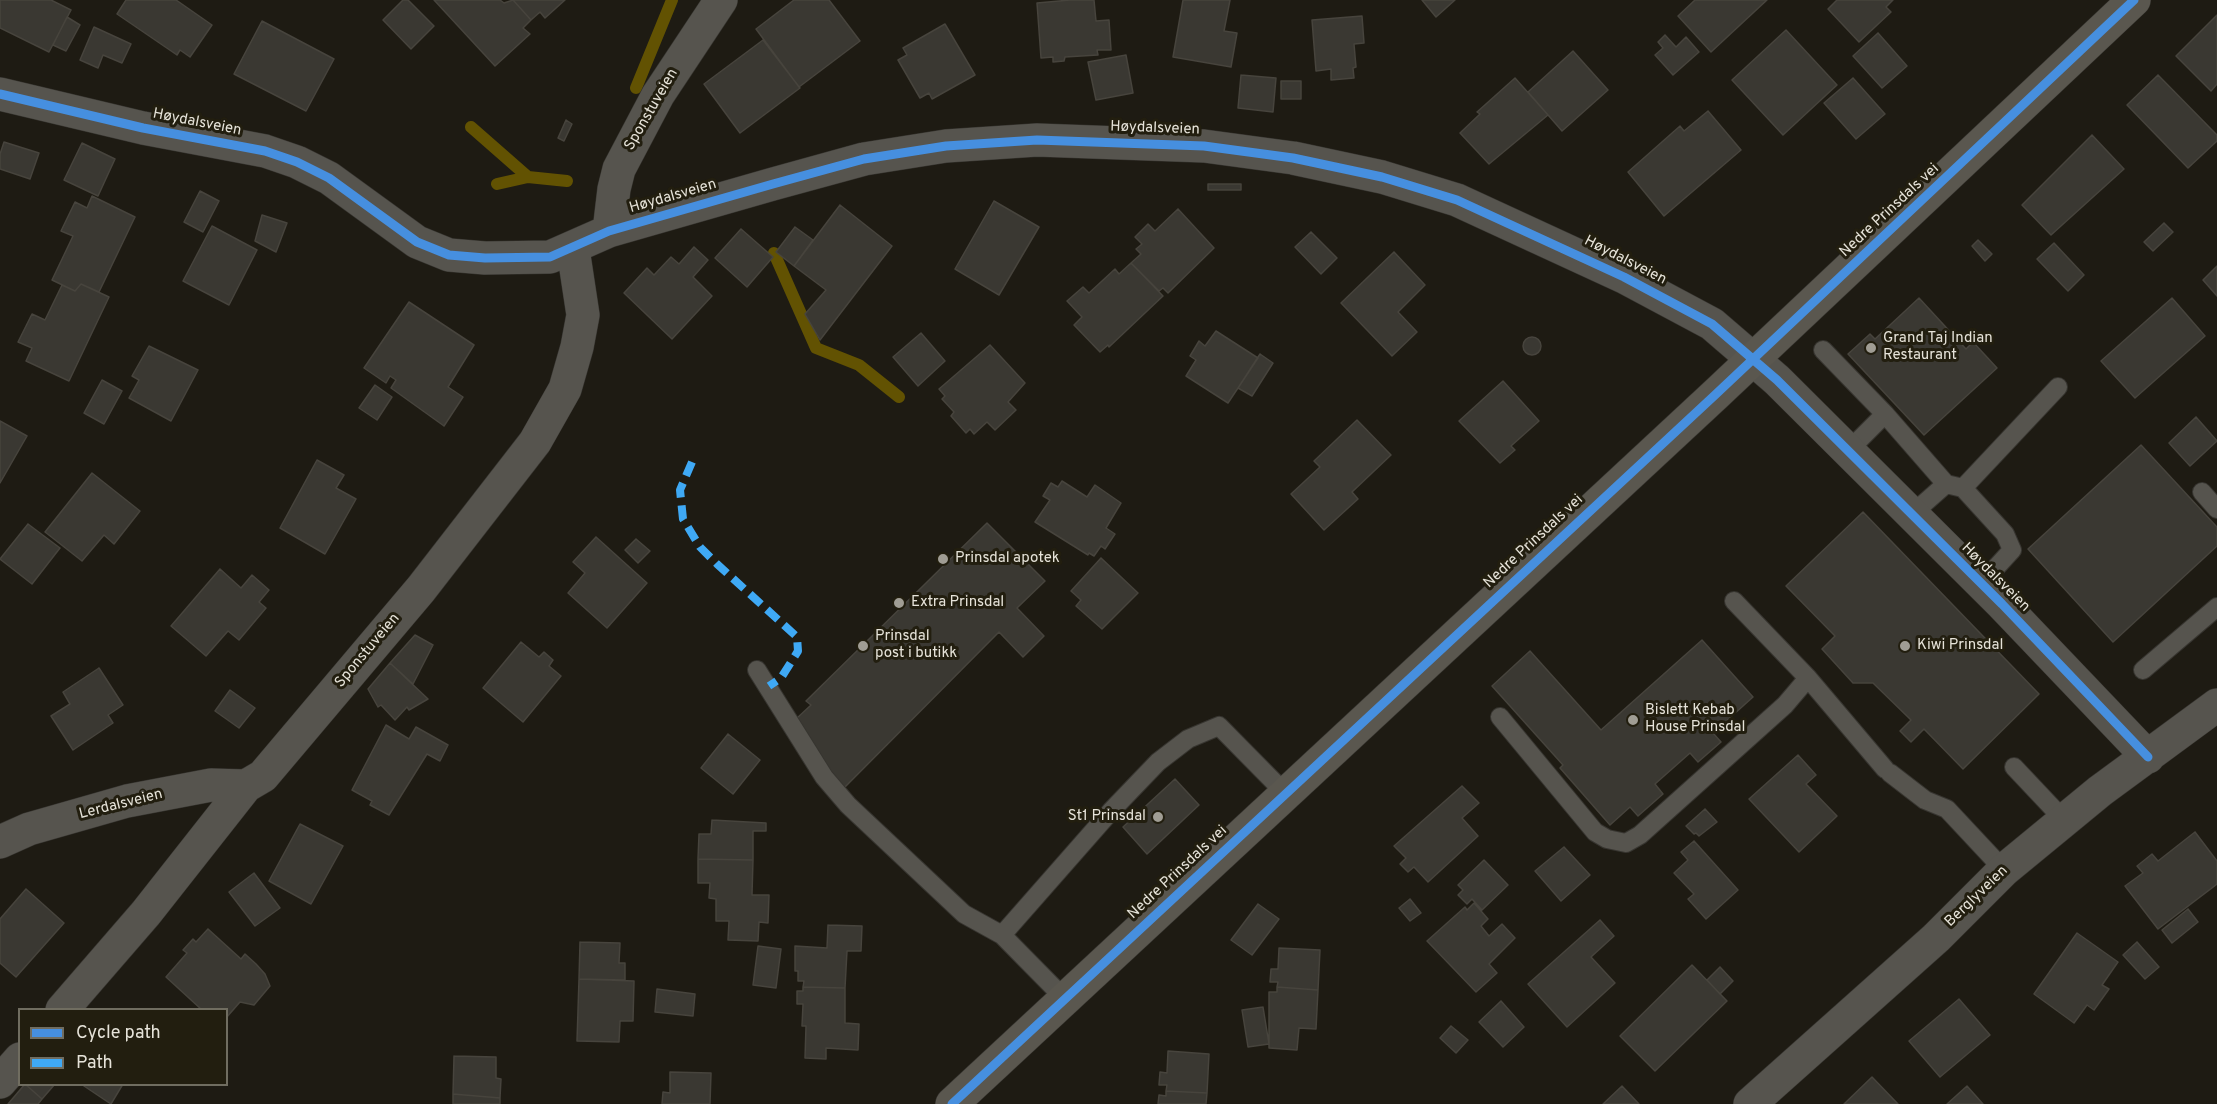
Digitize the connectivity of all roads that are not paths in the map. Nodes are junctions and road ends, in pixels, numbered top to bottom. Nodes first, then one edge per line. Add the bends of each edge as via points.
1 (721, 0) edge
2 (2134, 0) edge
3 (0, 94) edge
4 (609, 231) junction
5 (573, 249) junction
6 (1823, 350) dead end
7 (1754, 359) junction
8 (2058, 387) dead end
9 (1885, 414) junction
10 (1848, 451) junction
11 (1955, 486) junction
12 (2202, 492) dead end
13 (2217, 509) edge
14 (1912, 514) junction
15 (1980, 585) junction
16 (1734, 601) dead end
17 (2217, 607) edge
18 (757, 670) dead end
19 (2143, 670) dead end
20 (1808, 678) junction
21 (2217, 705) edge
22 (1500, 717) dead end
23 (2148, 757) junction
24 (2014, 767) dead end
25 (246, 786) junction
26 (1285, 793) junction
27 (2064, 820) junction
28 (0, 843) edge
29 (2004, 870) junction
30 (1002, 935) junction
31 (1065, 999) junction
32 (64, 1008) edge
33 (18, 1061) edge
34 (0, 1082) edge
35 (952, 1104) edge
36 (1750, 1104) edge

1 - 4 street, Sponstuveien via 658,95 619,169
2 - 7 main road, Nedre Prinsdals vei
3 - 5 street, Høydalsveien via 143,128 266,151 297,162 329,178 417,242 449,255 550,257
4 - 5 street, Høydalsveien
4 - 7 street, Høydalsveien via 864,159 946,146 1037,140 1204,146 1293,158 1382,177 1457,200 1640,285 1712,324
5 - 25 street, Sponstuveien via 582,315 573,367 535,442 421,589 263,776
6 - 9 lane
7 - 10 street, Høydalsveien
7 - 26 main road, Nedre Prinsdals vei
8 - 11 lane
9 - 10 lane
9 - 11 lane
10 - 14 street, Høydalsveien
11 - 14 lane
11 - 15 lane via 2005,534 2012,550
12 - 13 lane
14 - 15 street, Høydalsveien
15 - 23 street, Høydalsveien
16 - 20 lane
17 - 19 lane
18 - 30 lane via 835,790 964,914
20 - 22 lane via 1768,720 1640,835 1626,843 1595,832
20 - 29 lane via 1888,771 1925,800 1947,809
21 - 23 street, Berglyveien
23 - 27 street, Berglyveien
24 - 27 lane
25 - 28 street, Lerdalsveien via 211,785 127,801 29,829
25 - 32 street, Sponstuveien via 146,913
26 - 30 lane via 1219,726 1188,739 1158,762 1111,811
26 - 31 main road, Nedre Prinsdals vei
27 - 29 street, Berglyveien
29 - 36 street, Berglyveien via 1936,938
30 - 31 lane
31 - 35 main road, Nedre Prinsdals vei
33 - 34 street

